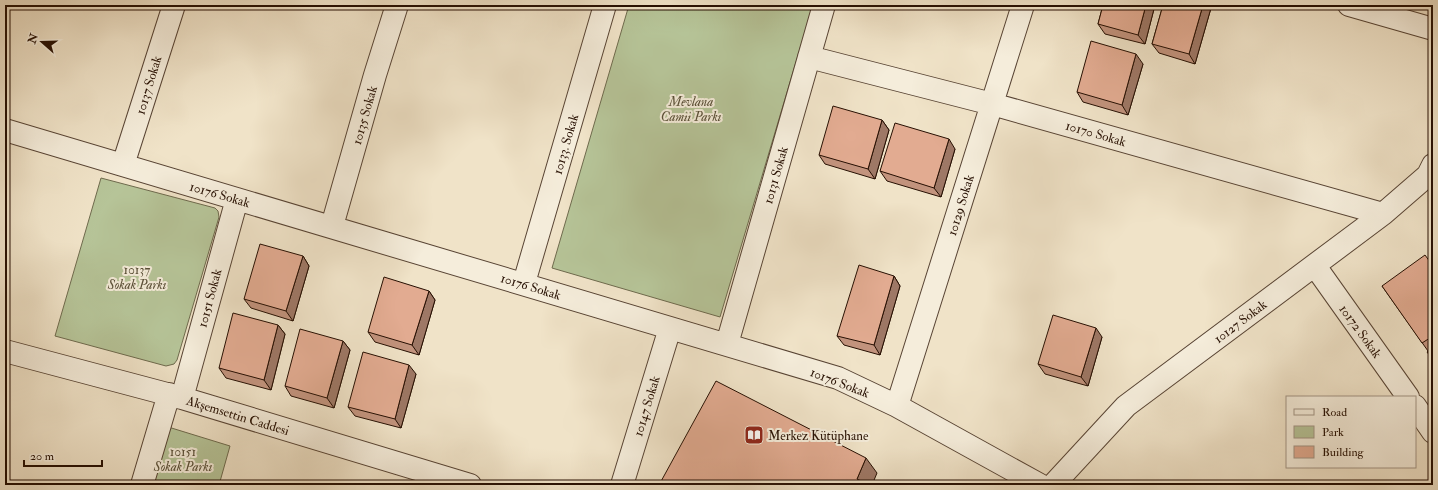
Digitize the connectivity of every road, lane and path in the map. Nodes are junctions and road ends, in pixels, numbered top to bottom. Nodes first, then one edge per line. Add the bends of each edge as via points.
1 (174, 5) edge
2 (397, 5) edge
3 (605, 5) edge
4 (824, 5) edge
5 (1023, 5) edge
6 (1349, 5) edge
7 (1433, 28) edge
8 (809, 57) junction
9 (992, 104) junction
10 (5, 130) edge
11 (123, 165) junction
12 (1433, 165) edge
13 (237, 199) junction
14 (1383, 214) junction
15 (332, 226) junction
16 (1315, 266) junction
17 (524, 283) junction
18 (670, 328) junction
19 (727, 344) junction
20 (5, 351) edge
21 (176, 396) junction
22 (1407, 396) edge
23 (897, 406) junction
24 (1416, 407) edge
25 (1433, 432) edge
26 (142, 485) edge
27 (470, 485) edge
28 (622, 485) edge
29 (1040, 485) edge
30 (1052, 485) edge

1 - 11 street, 10137 Sokak
2 - 15 street, 10135 Sokak
3 - 17 street, 10133. Sokak
4 - 8 street, 10131 Sokak
5 - 9 street, 10129 Sokak
6 - 7 street
8 - 9 street, 10170 Sokak
8 - 19 street, 10131 Sokak
9 - 14 street, 10170 Sokak
9 - 23 street, 10129 Sokak
10 - 11 street, 10176 Sokak
11 - 13 street, 10176 Sokak
12 - 14 street, 10127 Sokak via 1428,175
13 - 15 street, 10176 Sokak
13 - 21 street, 10151 Sokak
14 - 16 street, 10127 Sokak
15 - 17 street, 10176 Sokak
16 - 22 street, 10172 Sokak
16 - 30 street, 10127 Sokak via 1126,406
17 - 18 street, 10176 Sokak
18 - 19 street, 10176 Sokak
18 - 28 street, 10147 Sokak
19 - 23 street, 10176 Sokak via 838,378
20 - 21 street, Akşemsettin Caddesi
21 - 26 street, 10151 Sokak
21 - 27 street, Akşemsettin Caddesi
23 - 29 street, 10176 Sokak
24 - 25 street

